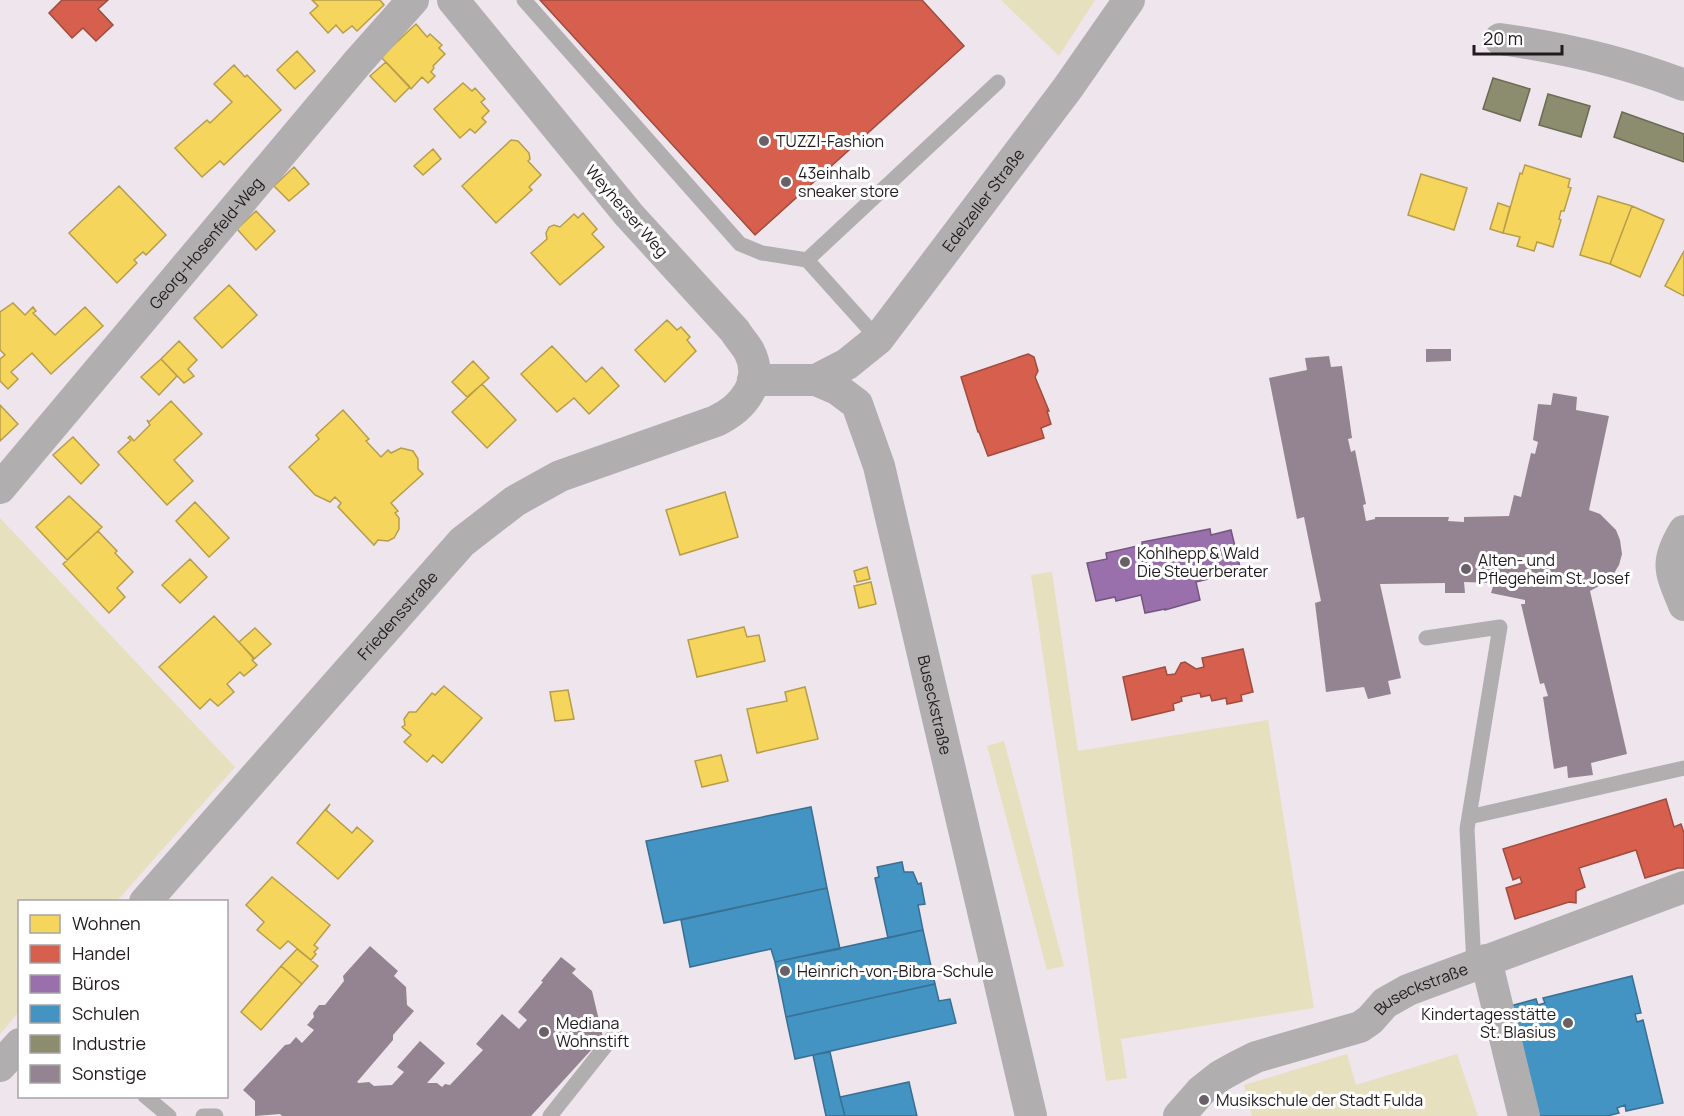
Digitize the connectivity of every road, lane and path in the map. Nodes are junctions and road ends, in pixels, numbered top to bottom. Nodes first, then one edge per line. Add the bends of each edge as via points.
1 (413, 0) edge
2 (453, 0) edge
3 (524, 0) edge
4 (1129, 0) edge
5 (1500, 39) dead end
6 (998, 82) dead end
7 (1684, 85) edge
8 (807, 260) junction
9 (878, 339) junction
10 (753, 380) junction
11 (816, 380) junction
12 (0, 488) edge
13 (1684, 531) edge
14 (1684, 605) edge
15 (1426, 638) dead end
16 (1684, 768) edge
17 (1469, 817) junction
18 (1684, 887) edge
19 (147, 900) edge
20 (1480, 963) junction
21 (615, 1034) dead end
22 (18, 1046) edge
23 (0, 1066) edge
24 (147, 1098) edge
25 (169, 1116) edge
26 (203, 1116) edge
27 (216, 1116) edge
28 (550, 1116) edge
29 (1031, 1116) edge
30 (1179, 1116) edge
31 (1524, 1116) edge

1 - 12 street, Georg-Hosenfeld-Weg
2 - 10 street, Weyherser Weg via 629,214 735,331 749,351
3 - 8 lane via 740,244 762,253
4 - 9 street, Edelzeller Straße via 1067,89
5 - 7 street via 1565,49
6 - 8 lane
8 - 9 lane
9 - 11 street, Edelzeller Straße via 847,364
10 - 11 street, Buseckstraße
10 - 19 street, Friedensstraße via 742,405 730,414 560,476 515,501 462,542
11 - 29 street, Buseckstraße via 837,388 857,404 879,466
13 - 14 street via 1671,560 1671,573
15 - 17 lane via 1500,627
16 - 17 lane
17 - 20 lane
18 - 20 street, Buseckstraße
20 - 30 street, Buseckstraße via 1394,996 1370,1020 1350,1031 1238,1065 1201,1091
20 - 31 street
21 - 28 lane
22 - 23 street
24 - 25 lane
26 - 27 lane

